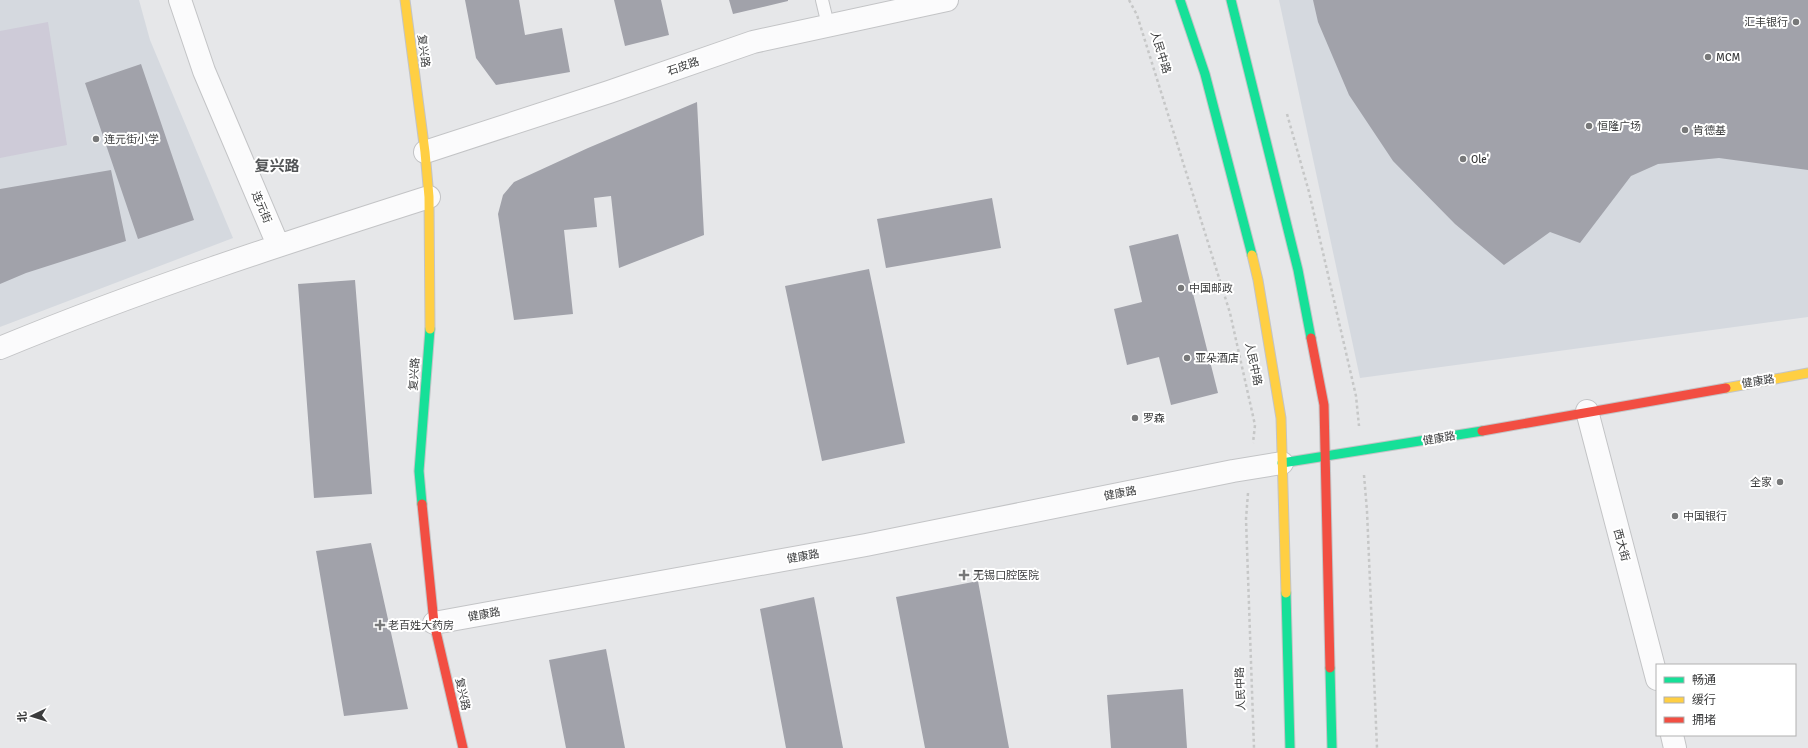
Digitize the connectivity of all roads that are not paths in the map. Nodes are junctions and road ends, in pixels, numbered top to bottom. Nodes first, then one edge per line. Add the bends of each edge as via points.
1 (180, 0) edge
2 (406, 0) edge
3 (822, 0) edge
4 (947, 0) edge
5 (1180, 0) edge
6 (1231, 0) edge
7 (828, 26) junction
8 (425, 152) junction
9 (429, 197) junction
10 (278, 245) junction
11 (0, 348) edge
12 (1808, 373) edge
13 (1587, 411) junction
14 (1326, 456) junction
15 (1282, 463) junction
16 (434, 623) junction
17 (1656, 675) edge
18 (1672, 736) edge
19 (463, 748) edge
20 (1290, 748) edge
21 (1332, 748) edge
22 (1675, 748) edge

1 - 10 street, 连元街 via 204,71
2 - 8 main road, 复兴路
3 - 7 lane
4 - 7 street, 石皮路
5 - 15 main road, 人民中路 via 1205,74 1258,280 1281,418
6 - 14 main road via 1298,270 1324,405
7 - 8 street, 石皮路 via 753,42
8 - 9 main road, 复兴路
9 - 10 street
9 - 16 main road, 复兴路 via 431,318 419,471
10 - 11 street via 85,313
12 - 13 main road, 健康路
13 - 14 main road, 健康路
13 - 17 street, 西大街
14 - 15 main road, 健康路
14 - 21 main road
15 - 16 street, 健康路 via 858,546
15 - 20 main road, 人民中路
16 - 19 main road, 复兴路
18 - 22 street

